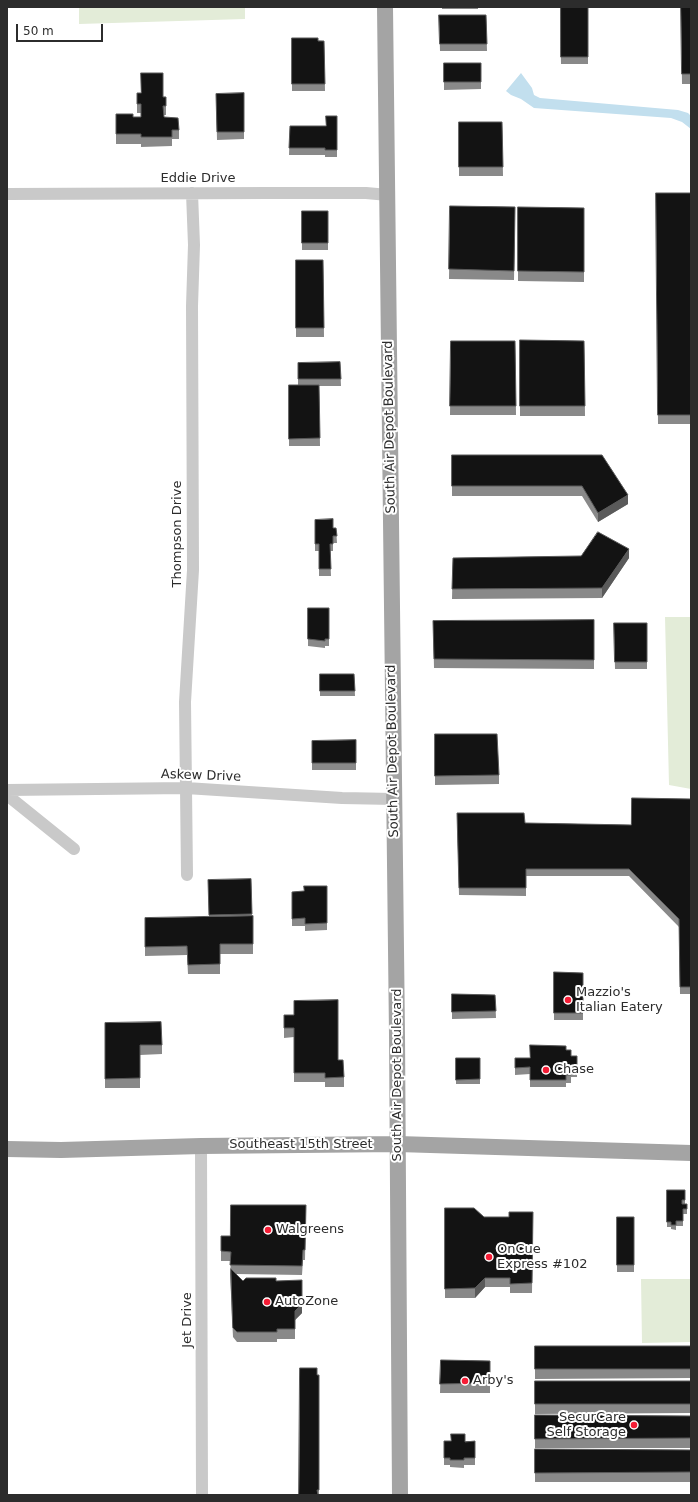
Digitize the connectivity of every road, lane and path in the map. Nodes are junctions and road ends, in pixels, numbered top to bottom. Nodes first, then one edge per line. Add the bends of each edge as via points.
1 (385, 7) edge
2 (192, 193) junction
3 (7, 194) edge
4 (388, 195) junction
5 (186, 788) junction
6 (7, 790) edge
7 (7, 795) edge
8 (394, 799) junction
9 (74, 849) dead end
10 (186, 875) dead end
11 (398, 1144) junction
12 (201, 1146) junction
13 (7, 1149) edge
14 (691, 1153) edge
15 (202, 1495) edge
16 (400, 1495) edge

1 - 4 main road, South Air Depot Boulevard
2 - 3 street, Eddie Drive
2 - 4 street, Eddie Drive
2 - 5 street, Thompson Drive via 193,570 185,702
4 - 8 main road, South Air Depot Boulevard
5 - 6 street, Askew Drive
5 - 8 street, Askew Drive
5 - 10 street, Thompson Drive
7 - 9 street
8 - 11 main road, South Air Depot Boulevard
11 - 12 main road, Southeast 15th Street
11 - 14 main road, Southeast 15th Street
11 - 16 main road, South Air Depot Boulevard
12 - 13 main road, Southeast 15th Street
12 - 15 street, Jet Drive

